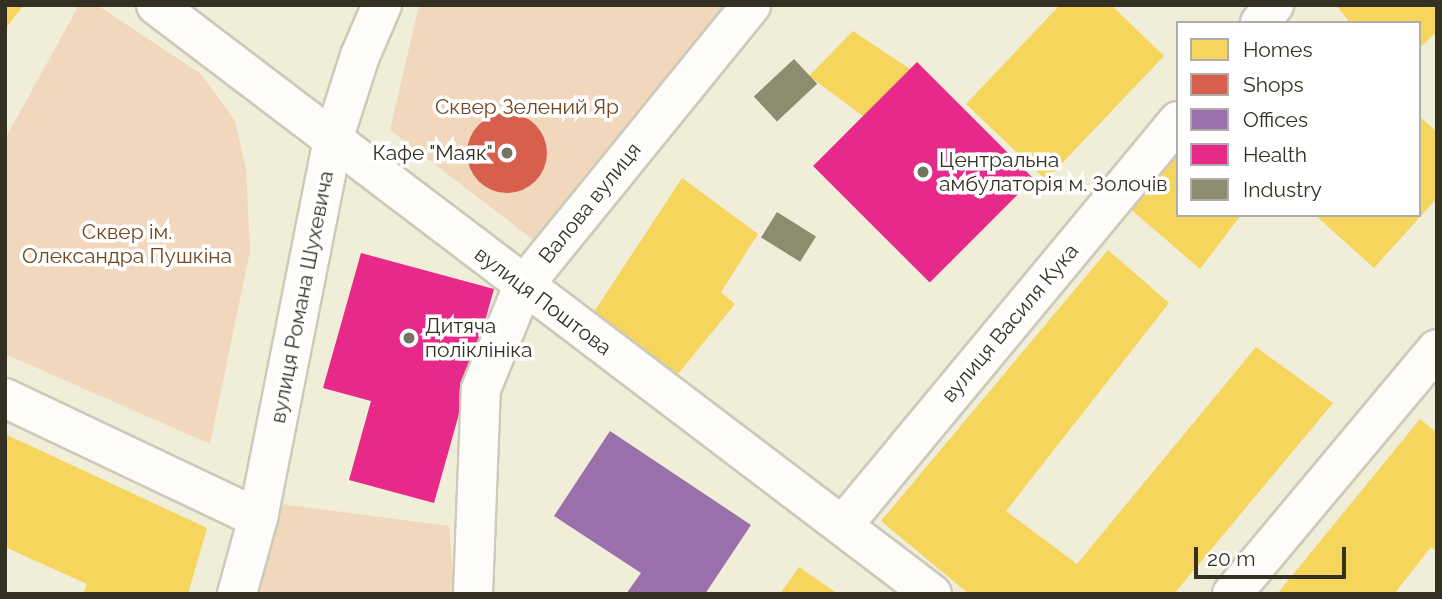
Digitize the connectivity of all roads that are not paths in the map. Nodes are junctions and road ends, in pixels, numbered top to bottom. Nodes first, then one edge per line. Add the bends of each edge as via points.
1 (156, 5) edge
2 (382, 5) edge
3 (751, 5) edge
4 (1274, 5) edge
5 (1261, 21) edge
6 (1176, 123) edge
7 (332, 143) junction
8 (523, 286) junction
9 (1437, 349) edge
10 (5, 398) edge
11 (258, 518) junction
12 (843, 525) junction
13 (237, 594) edge
14 (473, 594) edge
15 (932, 594) edge
16 (1232, 594) edge

1 - 7 street, вулиця Поштова
2 - 7 street, вулиця Романа Шухевича
3 - 8 street, Валова вулиця
4 - 5 street
6 - 12 street, вулиця Василя Кука
7 - 8 street, вулиця Поштова
7 - 11 street, вулиця Романа Шухевича
8 - 12 street, вулиця Поштова
8 - 14 street, Валова вулиця via 481,389
9 - 16 street
10 - 11 street
11 - 13 street, вулиця Романа Шухевича
12 - 15 street, вулиця Поштова

